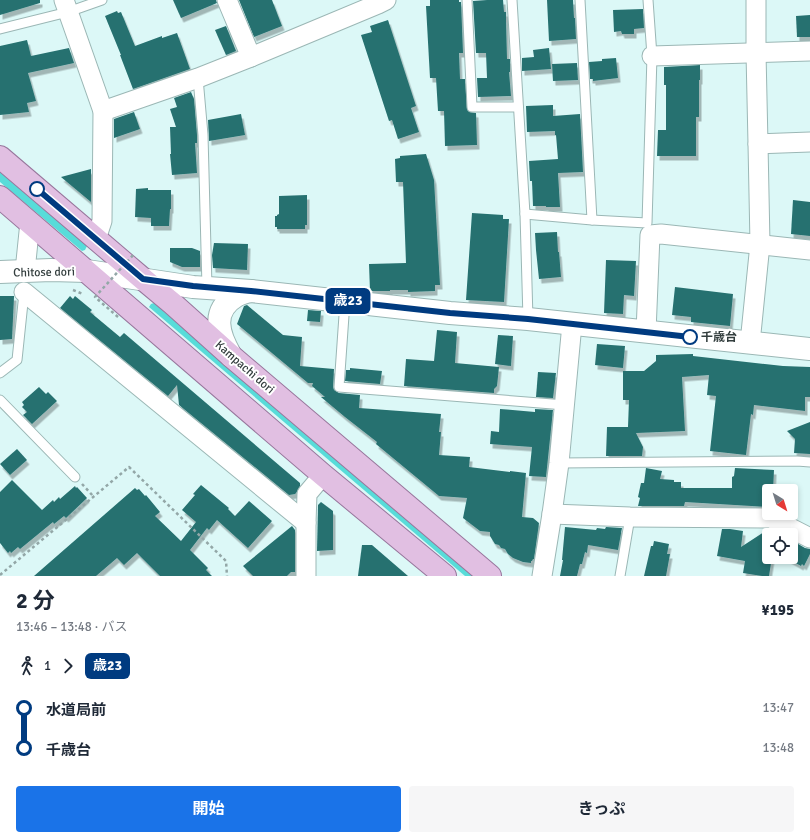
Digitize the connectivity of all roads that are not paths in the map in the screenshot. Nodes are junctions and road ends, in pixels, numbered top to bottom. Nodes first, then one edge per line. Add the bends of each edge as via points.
1 (102, 0) edge
2 (227, 0) edge
3 (386, 0) edge
4 (467, 0) edge
5 (512, 0) edge
6 (580, 0) edge
7 (648, 0) edge
8 (756, 0) edge
9 (66, 6) edge
10 (0, 29) edge
11 (810, 51) edge
12 (756, 53) junction
13 (652, 56) junction
14 (251, 57) junction
15 (198, 78) junction
16 (518, 107) junction
17 (103, 111) junction
18 (810, 142) edge
19 (758, 144) junction
20 (0, 157) edge
21 (0, 197) edge
22 (525, 214) junction
23 (592, 220) junction
24 (30, 222) junction
25 (96, 239) junction
26 (760, 244) junction
27 (810, 250) edge
28 (0, 272) edge
29 (87, 272) junction
30 (143, 279) junction
31 (25, 281) junction
32 (207, 287) junction
33 (251, 291) junction
34 (344, 301) junction
35 (528, 319) junction
36 (572, 324) junction
37 (646, 332) junction
38 (750, 343) junction
39 (810, 349) edge
40 (231, 356) junction
41 (0, 373) edge
42 (0, 400) edge
43 (565, 406) junction
44 (810, 462) edge
45 (559, 463) junction
46 (324, 475) junction
47 (75, 477) road end
48 (552, 514) junction
49 (630, 517) junction
50 (306, 523) junction
51 (810, 538) edge
52 (306, 576) edge
53 (445, 576) edge
54 (490, 576) edge
55 (542, 576) edge
56 (620, 576) edge

1 - 9 lane
2 - 14 street
3 - 14 street
4 - 16 lane via 472,106
5 - 16 lane
6 - 23 lane
7 - 13 lane
8 - 12 street
9 - 10 lane
9 - 17 street
11 - 12 street
12 - 13 street
12 - 19 street
13 - 23 lane via 647,223
14 - 15 street
15 - 17 street
15 - 32 lane via 204,135
16 - 22 lane
17 - 25 street via 102,220
18 - 19 street
19 - 26 street
20 - 25 main road, Kampachi dori
21 - 24 main road
22 - 23 lane
22 - 35 lane
24 - 29 main road
24 - 31 street
25 - 30 main road, Kampachi dori
26 - 27 street
26 - 37 street via 650,234
26 - 38 street
28 - 31 street, Chitose dori
29 - 30 street, Chitose dori
29 - 31 street, Chitose dori via 51,270
29 - 46 main road
30 - 32 street, Chitose dori
30 - 40 main road, Kampachi dori
31 - 41 lane via 17,360
31 - 50 street
32 - 33 street, Chitose dori
33 - 34 street, Chitose dori
33 - 40 street via 237,295 227,303 219,319 221,334
34 - 35 street, Chitose dori
34 - 43 lane via 339,387
35 - 36 street, Chitose dori
36 - 37 street, Chitose dori
36 - 43 street
37 - 38 street, Chitose dori
38 - 39 street, Chitose dori
40 - 54 main road, Kampachi dori
42 - 47 lane
43 - 45 street
44 - 45 lane
45 - 48 street
46 - 50 street via 307,494
46 - 53 main road
48 - 49 street
48 - 55 street
49 - 51 street via 771,518
49 - 56 lane
50 - 52 street

